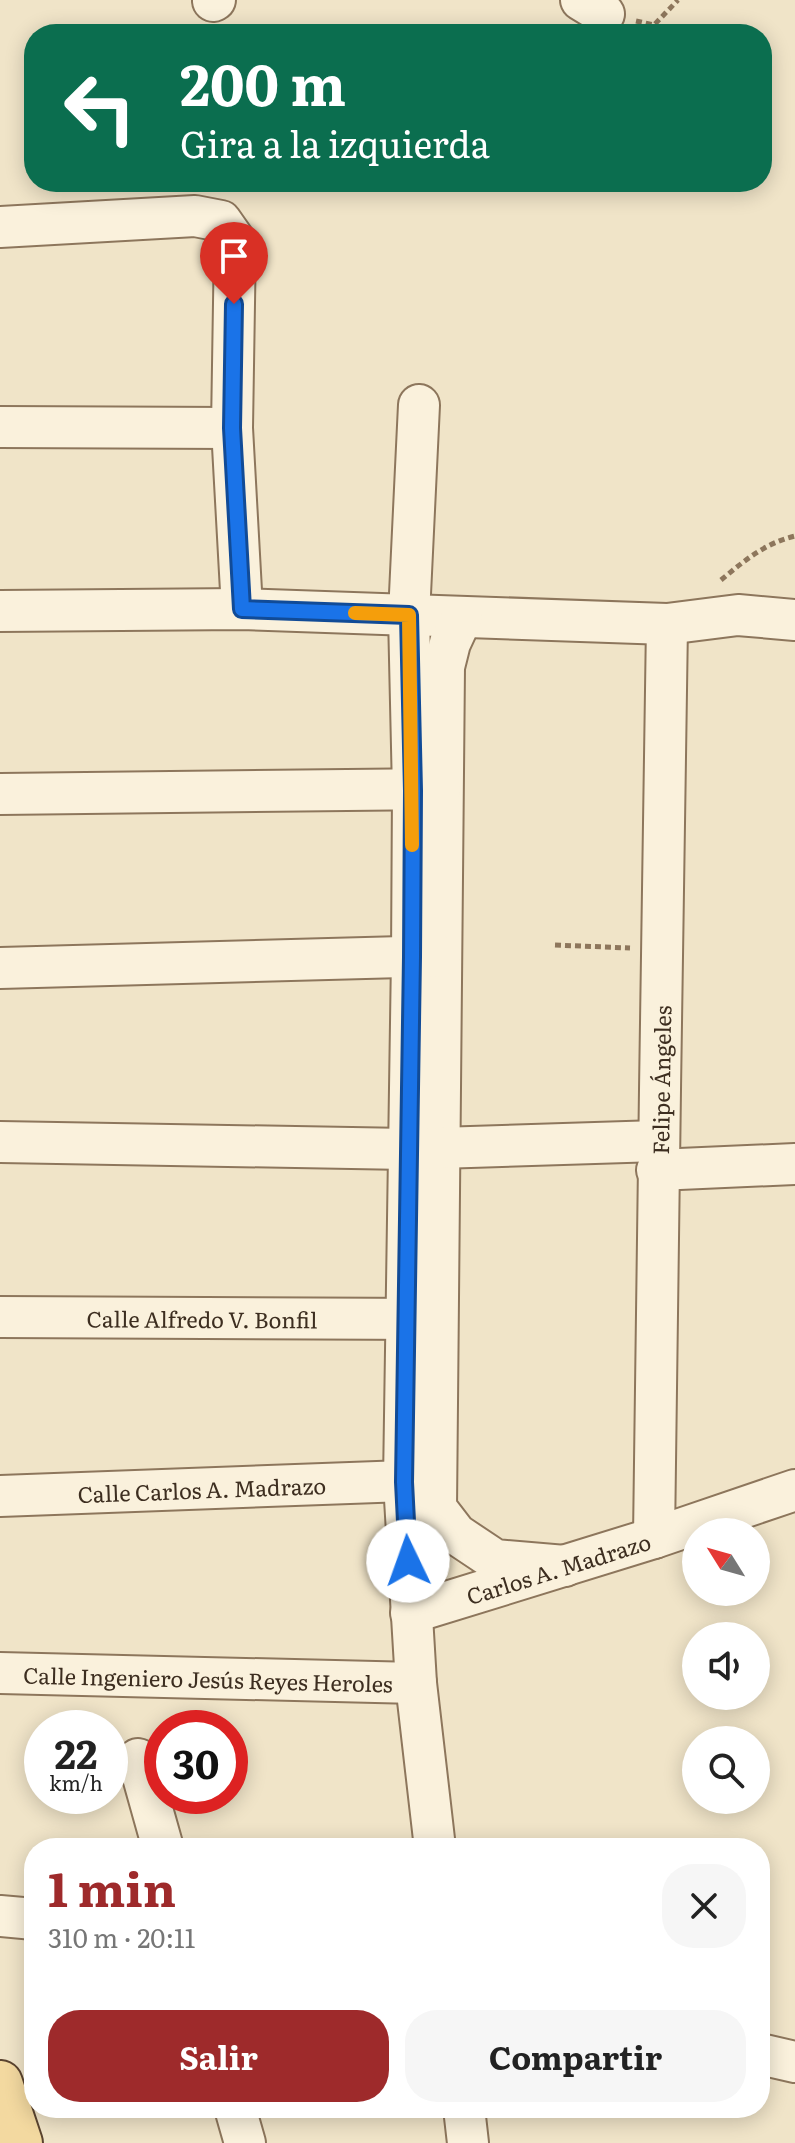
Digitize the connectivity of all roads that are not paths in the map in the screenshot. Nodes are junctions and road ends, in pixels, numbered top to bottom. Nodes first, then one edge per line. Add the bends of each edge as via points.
1 (0, 227) edge
2 (419, 405) dead end
3 (0, 427) edge
4 (232, 428) junction
5 (242, 609) junction
6 (0, 611) edge
7 (409, 615) junction
8 (462, 617) junction
9 (795, 620) edge
10 (667, 624) junction
11 (428, 790) junction
12 (0, 794) edge
13 (427, 957) junction
14 (0, 968) edge
15 (0, 1142) edge
16 (424, 1149) junction
17 (658, 1155) junction
18 (795, 1164) edge
19 (0, 1317) edge
20 (422, 1319) junction
21 (420, 1481) junction
22 (795, 1490) edge
23 (0, 1496) edge
24 (654, 1538) junction
25 (565, 1566) junction
26 (411, 1613) junction
27 (0, 1673) edge
28 (416, 1683) junction
29 (138, 1759) dead end
30 (160, 1838) edge
31 (434, 1838) edge
32 (0, 1916) edge
33 (24, 1918) edge
34 (770, 2056) edge
35 (795, 2062) edge
36 (0, 2083) edge
37 (238, 2118) edge
38 (465, 2118) edge
39 (20, 2143) edge
40 (245, 2143) edge
41 (468, 2143) edge

1 - 4 street via 195,216 221,221 235,241
2 - 7 street
3 - 4 street
4 - 5 street
5 - 6 street
5 - 7 street
7 - 8 street
7 - 11 street
8 - 10 street
8 - 11 street via 444,667
9 - 10 street via 738,615
10 - 17 street, Felipe Ángeles
11 - 12 street
11 - 13 street
13 - 14 street
13 - 16 street
15 - 16 street
16 - 17 street
16 - 20 street
17 - 18 street
17 - 24 street, Felipe Ángeles
19 - 20 street, Calle Alfredo V. Bonfil
20 - 21 street
21 - 23 street, Calle Carlos A. Madrazo
21 - 25 street via 456,1534 495,1560
21 - 26 street
22 - 24 street, Carlos A. Madrazo
24 - 25 street, Carlos A. Madrazo
25 - 26 street, Carlos A. Madrazo
26 - 28 street
27 - 28 street, Calle Ingeniero Jesús Reyes Heroles
28 - 31 street
29 - 30 street
32 - 33 street
34 - 35 street
36 - 39 main road
37 - 40 street
38 - 41 street

